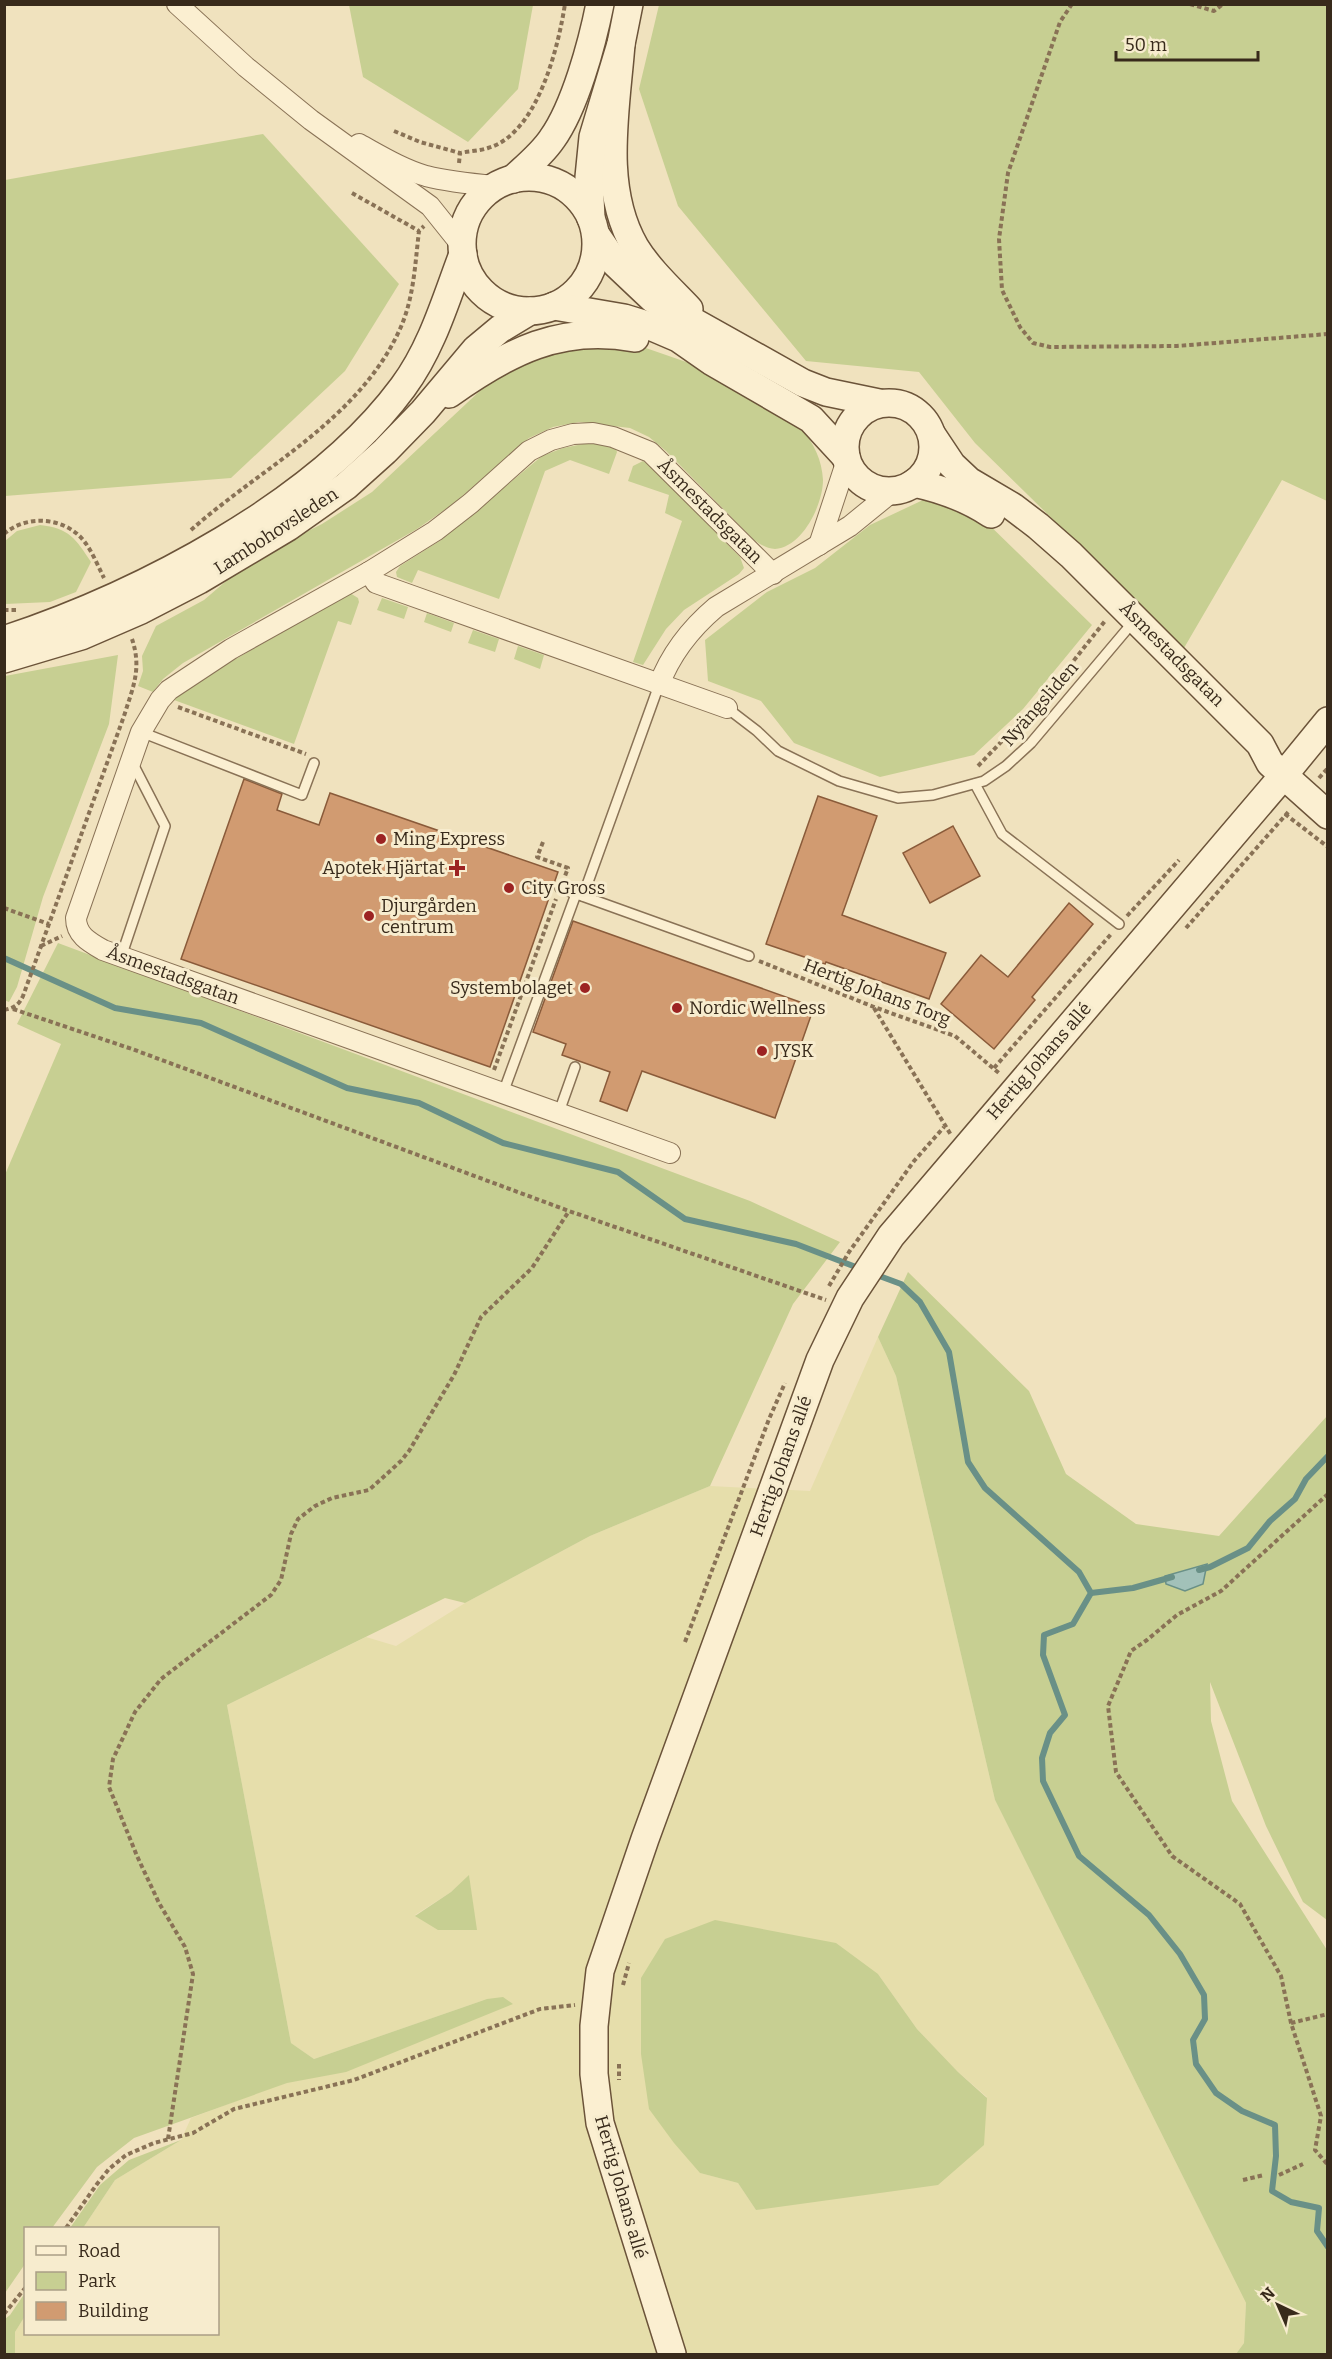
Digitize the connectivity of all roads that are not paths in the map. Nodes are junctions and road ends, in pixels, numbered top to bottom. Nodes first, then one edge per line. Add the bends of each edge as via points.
1 (177, 4) edge
2 (600, 4) edge
3 (629, 4) edge
4 (621, 44) junction
5 (311, 120) junction
6 (504, 182) junction
7 (593, 226) junction
8 (462, 250) junction
9 (542, 309) junction
10 (706, 327) junction
11 (711, 361) junction
12 (879, 403) junction
13 (423, 412) junction
14 (932, 435) junction
15 (847, 458) junction
16 (904, 487) junction
17 (819, 545) junction
18 (369, 572) junction
19 (773, 574) junction
20 (1123, 621) junction
21 (4, 640) edge
22 (4, 659) edge
23 (659, 685) junction
24 (727, 708) joint
25 (1328, 721) edge
26 (141, 732) junction
27 (315, 760) road end
28 (132, 761) junction
29 (1276, 770) junction
30 (975, 784) junction
31 (1328, 815) edge
32 (560, 888) road end
33 (580, 895) junction
34 (1119, 924) dead end
35 (749, 956) road end
36 (121, 957) junction
37 (575, 1066) dead end
38 (495, 1091) junction
39 (559, 1112) junction
40 (670, 1153) dead end
41 (672, 2355) edge

1 - 5 street
2 - 6 street via 574,98 562,125 540,154
3 - 4 street
4 - 7 street via 593,137 589,177
4 - 10 street via 614,170 620,212 636,249
5 - 6 street via 427,176 455,182
5 - 8 street via 436,212
6 - 7 street via 531,177 560,184 575,195
6 - 8 street via 480,198 469,215
7 - 9 street via 596,254 586,279 574,294
7 - 10 street via 616,264 646,293
8 - 9 street via 471,278 483,293 503,306
8 - 21 street, Lambohovsleden via 432,338 404,386 371,427 312,479 252,522 186,561 101,603
9 - 11 street via 624,318 678,338
9 - 13 street, Lambohovsleden via 500,328 476,349
10 - 12 street via 815,388
11 - 13 street via 658,342 607,333 577,334 526,347
11 - 15 street via 811,419
12 - 14 street via 908,406 923,418
12 - 15 street via 863,411 852,423 845,439
13 - 22 street, Lambohovsleden via 346,486 288,527 199,580 81,636
14 - 16 street via 931,462 921,477
14 - 20 street, Åsmestadsgatan via 952,465 969,481 1038,526
15 - 16 street via 863,483 877,489
15 - 17 street
16 - 17 street, Åsmestadsgatan
16 - 20 street, Åsmestadsgatan via 944,490 976,504 1004,522
17 - 19 street, Åsmestadsgatan
18 - 19 street, Åsmestadsgatan via 435,531 530,451 552,440 593,433 650,452
18 - 23 street via 376,583
18 - 26 street, Åsmestadsgatan via 180,681 160,700
19 - 23 street, Åsmestadsgatan via 700,620 673,654
20 - 29 street, Åsmestadsgatan via 1260,744
20 - 30 lane, Nyängsliden via 1031,743 1006,766
23 - 24 street
23 - 33 lane
24 - 30 lane, Nyängsliden via 778,751 859,788 898,798 933,795
25 - 29 street, Hertig Johans allé
26 - 27 lane via 302,795
26 - 28 street, Åsmestadsgatan
28 - 36 lane via 165,826
28 - 36 street, Åsmestadsgatan via 76,918 76,928 92,944
29 - 31 street, Åsmestadsgatan
29 - 41 street, Hertig Johans allé via 883,1247 850,1298 820,1360 600,1971 594,2026 600,2123
30 - 34 lane via 1002,834
32 - 33 lane
33 - 35 lane
33 - 38 lane
36 - 38 street, Åsmestadsgatan
37 - 39 lane
38 - 39 street, Åsmestadsgatan
39 - 40 street, Åsmestadsgatan

